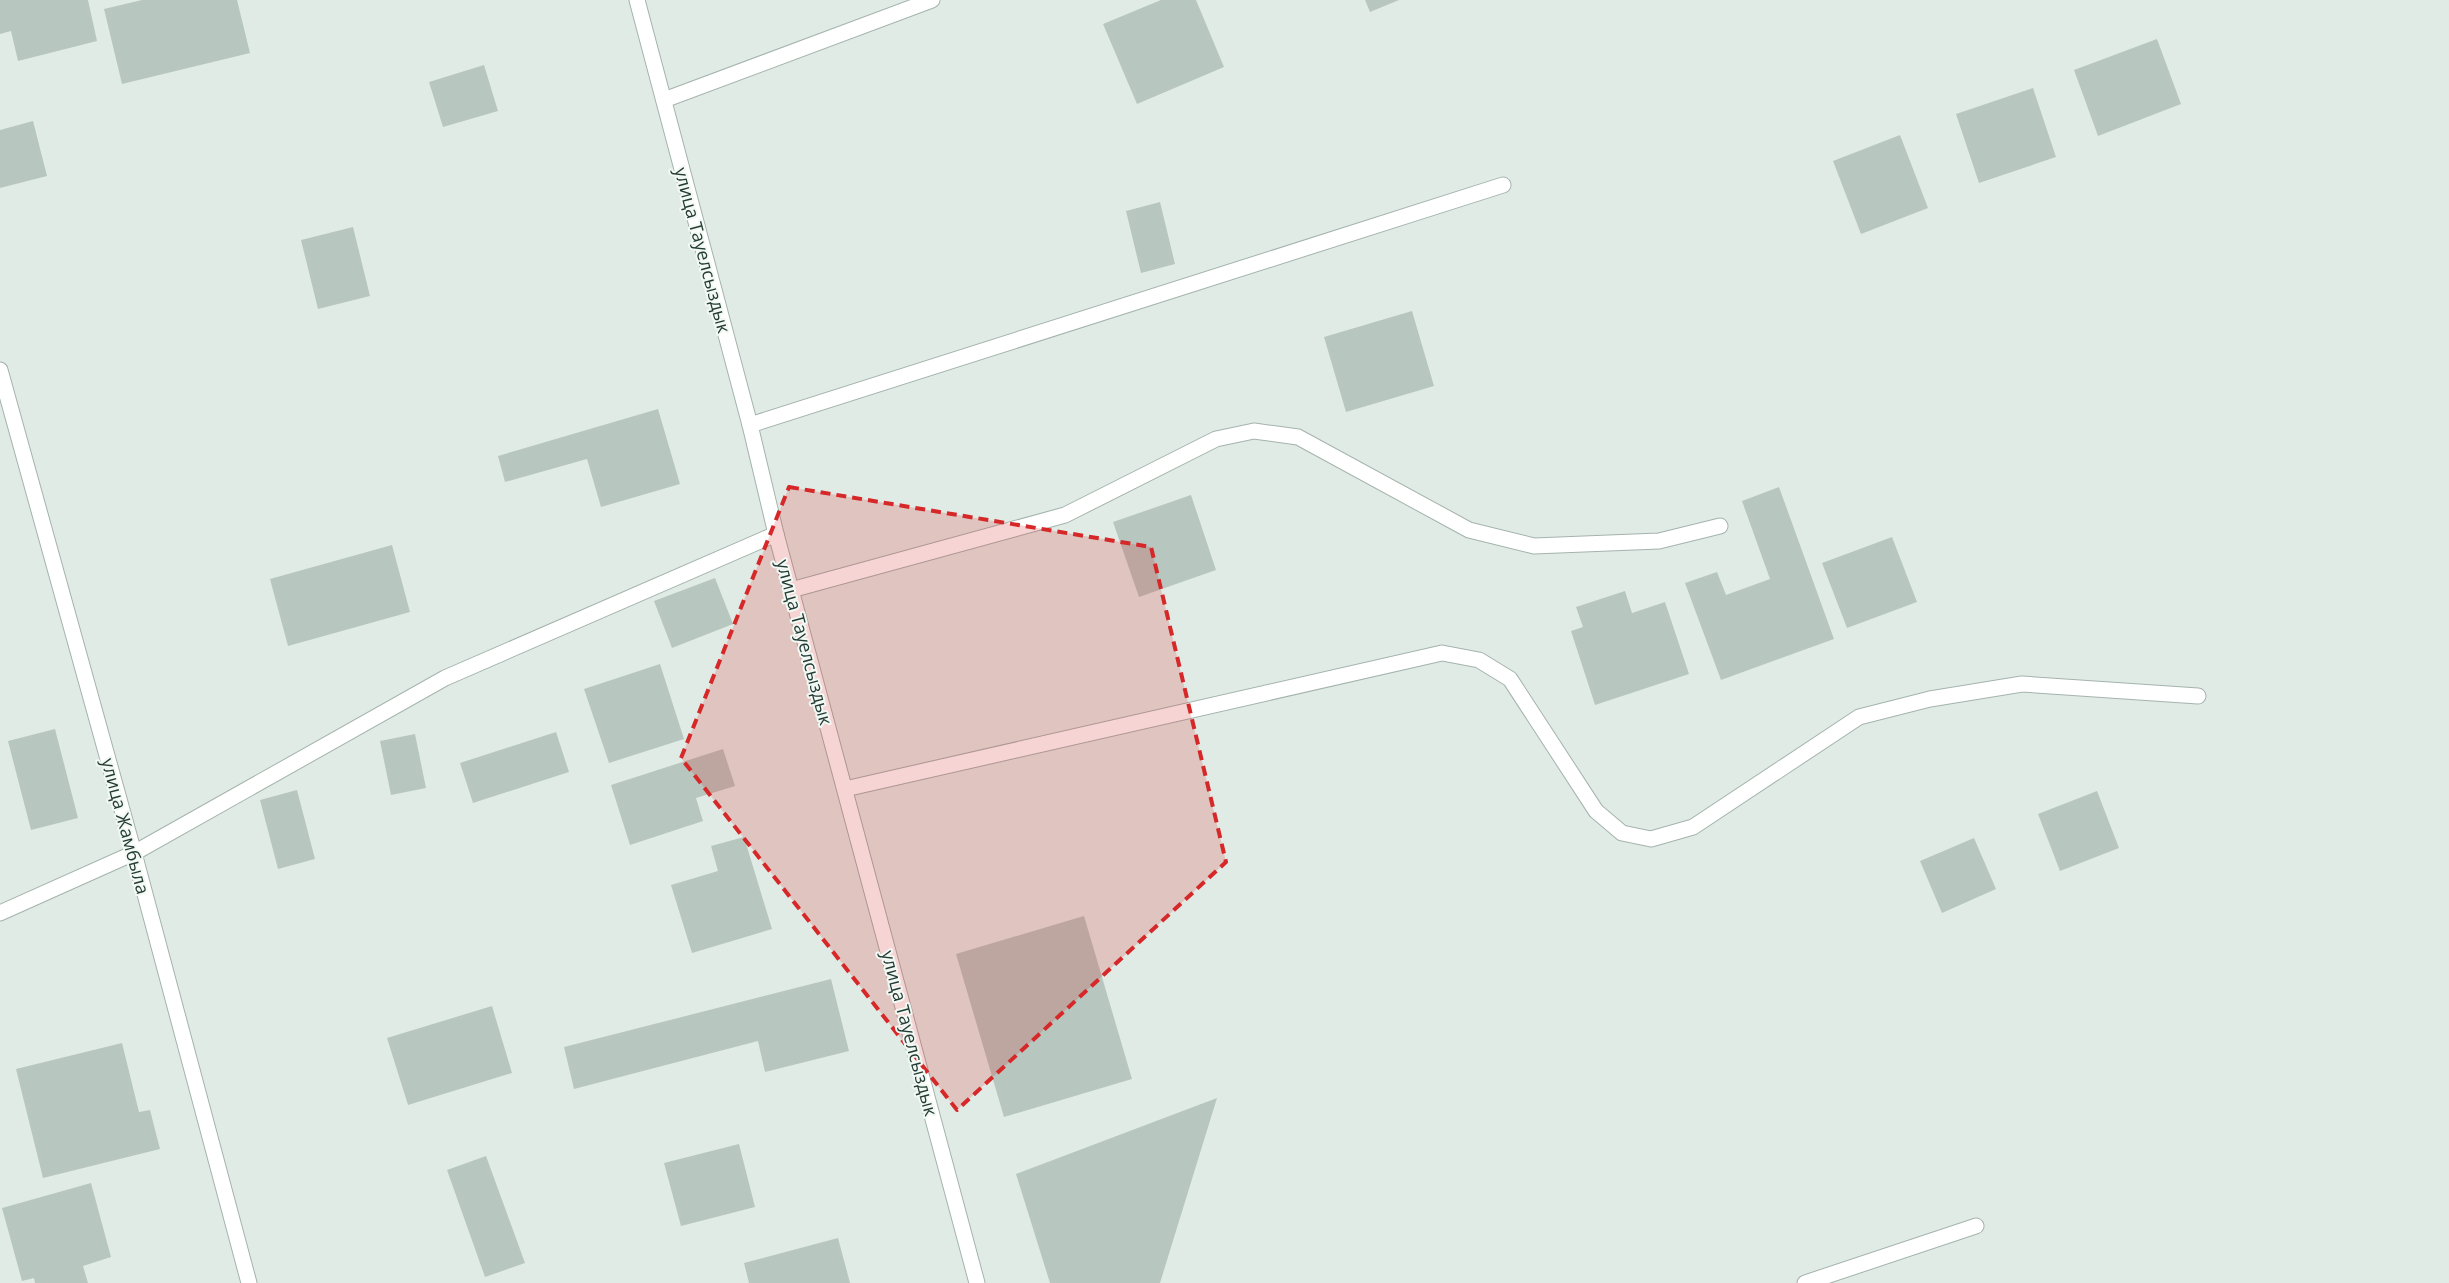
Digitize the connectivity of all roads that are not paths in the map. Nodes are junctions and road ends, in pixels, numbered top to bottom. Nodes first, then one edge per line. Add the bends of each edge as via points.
1 (637, 0) edge
2 (932, 0) edge
3 (664, 100) junction
4 (1503, 185) dead end
5 (0, 370) edge
6 (750, 425) junction
7 (1720, 526) dead end
8 (776, 534) junction
9 (791, 590) junction
10 (2198, 696) dead end
11 (845, 789) junction
12 (134, 853) junction
13 (0, 913) edge
14 (1976, 1226) dead end
15 (249, 1283) edge
16 (977, 1283) edge
17 (1804, 1283) edge

1 - 3 street, улица Тауелсыздык
2 - 3 street
3 - 6 street, улица Тауелсыздык
4 - 6 street
5 - 12 street, улица Жамбыла
6 - 8 street, улица Тауелсыздык
7 - 9 street via 1659,541 1534,546 1469,530 1298,437 1254,431 1216,439 1065,516
8 - 9 street, улица Тауелсыздык
8 - 12 street via 445,678
9 - 11 street, улица Тауелсыздык
10 - 11 street via 2022,684 1930,698 1859,718 1693,827 1651,839 1622,833 1596,811 1510,679 1479,660 1442,653
11 - 16 street, улица Тауелсыздык
12 - 13 street
12 - 15 street, улица Жамбыла
14 - 17 street

